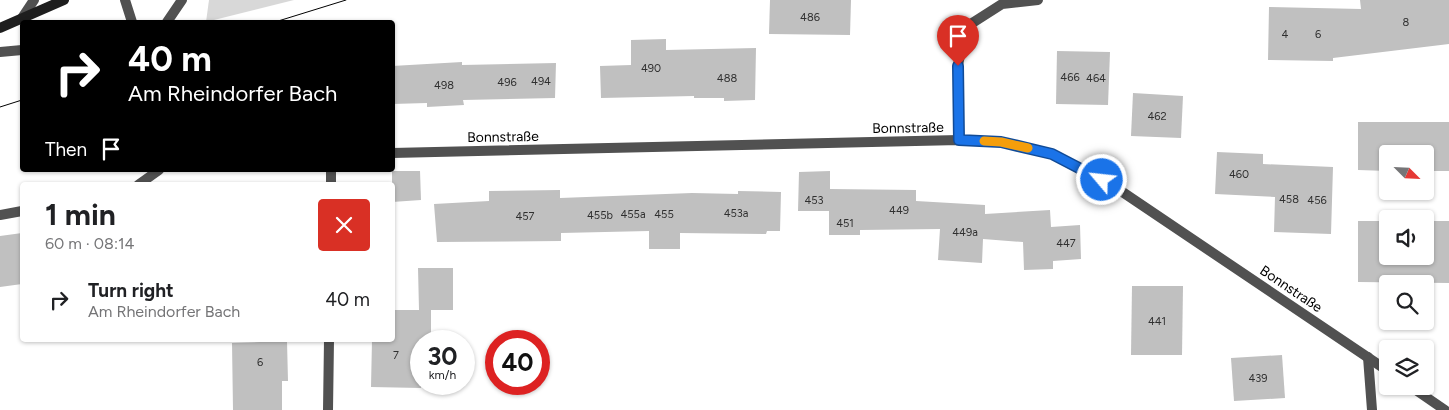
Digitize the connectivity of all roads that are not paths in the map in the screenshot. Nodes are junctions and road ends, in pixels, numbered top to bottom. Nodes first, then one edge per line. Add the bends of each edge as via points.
1 (34, 0) edge
2 (64, 0) edge
3 (125, 0) edge
4 (182, 0) edge
5 (1038, 0) edge
6 (22, 18) junction
7 (131, 20) edge
8 (168, 20) edge
9 (0, 28) edge
10 (20, 50) edge
11 (0, 52) edge
12 (959, 140) junction
13 (395, 153) edge
14 (156, 172) edge
15 (142, 182) edge
16 (20, 211) edge
17 (0, 215) edge
18 (329, 342) edge
19 (1368, 357) junction
20 (1379, 365) edge
21 (1423, 395) edge
22 (328, 410) edge
23 (1372, 410) edge
24 (1445, 410) edge

1 - 6 street
2 - 6 main road
3 - 7 street
4 - 8 street
5 - 12 street via 1002,4 966,27 958,66
6 - 9 main road
10 - 11 street
12 - 13 street, Bonnstraße
12 - 19 street, Bonnstraße via 1001,142 1060,158 1118,189
14 - 15 street
16 - 17 street
18 - 22 street
19 - 20 street, Bonnstraße
19 - 23 street
21 - 24 street

